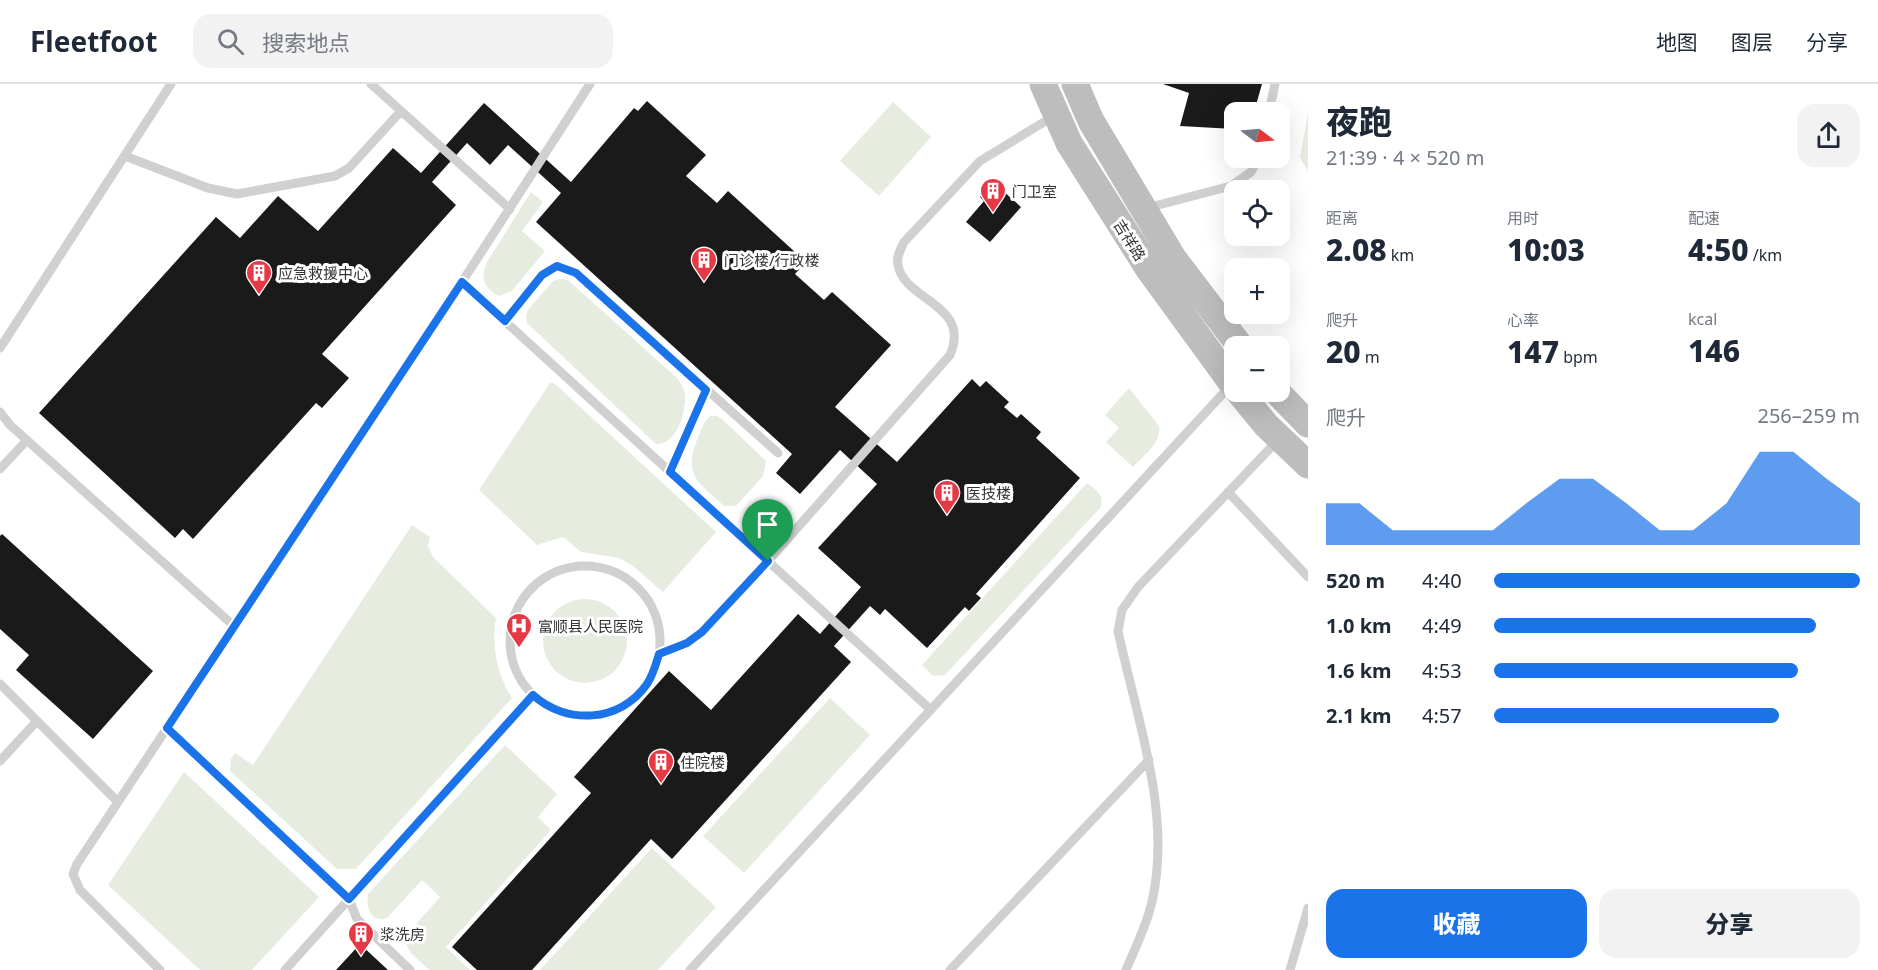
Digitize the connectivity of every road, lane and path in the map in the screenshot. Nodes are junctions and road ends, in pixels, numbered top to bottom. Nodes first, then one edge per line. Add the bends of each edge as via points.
1 (171, 84) edge
2 (371, 84) edge
3 (590, 84) edge
4 (1043, 84) edge
5 (1075, 84) edge
6 (1275, 84) edge
7 (1271, 102) edge
8 (401, 111) junction
9 (1056, 115) junction
10 (125, 156) junction
11 (1253, 168) edge
12 (1145, 208) junction
13 (510, 209) junction
14 (462, 282) junction
15 (505, 321) junction
16 (1232, 336) edge
17 (0, 348) edge
18 (1224, 372) edge
19 (706, 390) junction
20 (1224, 399) edge
21 (1248, 402) edge
22 (1287, 402) edge
23 (0, 412) edge
24 (1308, 424) edge
25 (1280, 438) junction
26 (27, 440) junction
27 (778, 453) dead end
28 (1308, 465) edge
29 (0, 469) edge
30 (670, 472) junction
31 (1228, 492) junction
32 (768, 561) junction
33 (1308, 577) edge
34 (234, 626) junction
35 (659, 654) junction
36 (0, 684) edge
37 (533, 695) junction
38 (931, 710) junction
39 (37, 721) junction
40 (167, 728) junction
41 (1149, 760) junction
42 (0, 761) edge
43 (118, 802) junction
44 (349, 899) junction
45 (1308, 908) edge
46 (160, 970) edge
47 (285, 970) edge
48 (410, 970) edge
49 (690, 970) edge
50 (950, 970) edge
51 (1126, 970) edge
52 (1290, 970) edge

1 - 10 lane
2 - 8 lane
3 - 13 lane
4 - 9 main road, 吉祥路
5 - 12 main road, 吉祥路 via 1091,121
6 - 7 lane
8 - 10 lane via 349,168 334,176 237,194 208,188
8 - 13 lane
9 - 18 main road, 吉祥路 via 1069,143 1148,268
9 - 32 lane via 980,161 904,242 898,256 902,277 949,319 955,332 950,355
10 - 17 lane
11 - 12 lane via 1231,186
12 - 16 main road, 吉祥路 via 1173,258
13 - 14 lane
14 - 15 lane
14 - 34 lane
15 - 19 lane via 542,275 557,266 576,273
15 - 30 lane
19 - 27 lane
19 - 30 lane
20 - 38 lane
21 - 25 main road, 吉祥路
22 - 24 main road
23 - 26 lane
25 - 28 main road, 吉祥路
25 - 31 lane
26 - 29 lane
26 - 34 lane
30 - 32 lane
31 - 33 lane
31 - 41 lane via 1138,587 1122,610 1118,631
32 - 35 lane via 702,632
32 - 38 lane
34 - 40 lane
35 - 37 lane via 646,685 635,698 606,714 572,716 556,711
35 - 37 lane via 657,620 641,591 605,569 564,569 535,585 524,598 511,629 513,662 519,678
36 - 39 lane
37 - 44 lane
38 - 49 lane
39 - 42 lane
39 - 43 lane
40 - 43 lane
40 - 44 lane
41 - 50 lane
41 - 51 lane via 1159,857 1153,898
43 - 46 lane via 73,874 80,890
44 - 47 lane
44 - 48 lane via 357,919
45 - 52 lane

